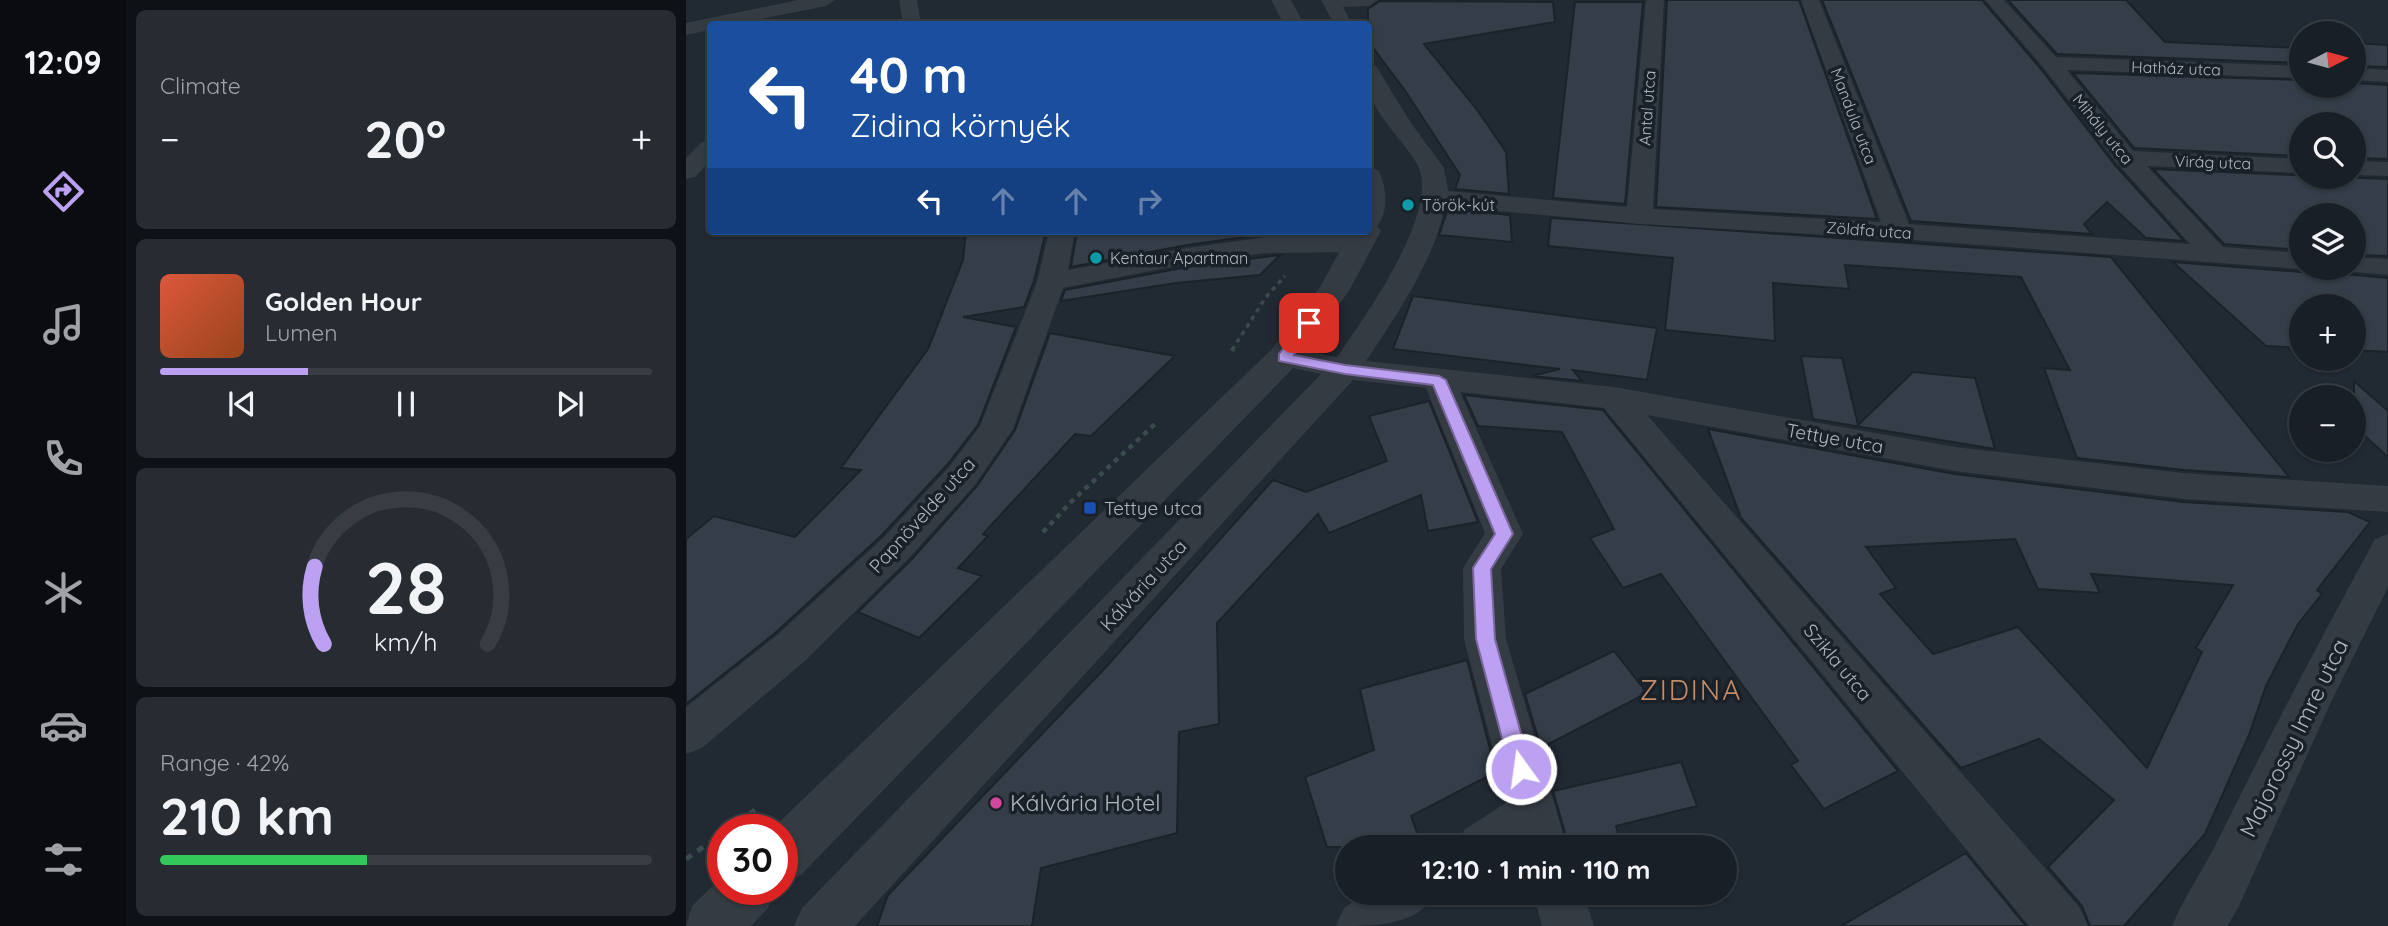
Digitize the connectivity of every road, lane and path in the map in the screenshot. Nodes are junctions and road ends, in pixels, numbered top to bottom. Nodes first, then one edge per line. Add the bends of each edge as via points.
1 (826, 0) edge
2 (908, 0) edge
3 (1281, 0) edge
4 (1369, 0) edge
5 (1655, 0) edge
6 (1810, 0) edge
7 (1994, 0) edge
8 (1339, 7) edge
9 (725, 21) edge
10 (912, 21) edge
11 (1292, 21) edge
12 (707, 25) edge
13 (686, 29) edge
14 (2050, 63) junction
15 (2289, 72) edge
16 (2366, 75) edge
17 (2388, 76) edge
18 (1372, 78) edge
19 (707, 150) edge
20 (2126, 158) junction
21 (2289, 165) edge
22 (2366, 168) edge
23 (2388, 169) edge
24 (686, 172) edge
25 (1437, 198) junction
26 (1639, 216) junction
27 (1898, 231) junction
28 (1061, 235) edge
29 (1336, 235) edge
30 (1363, 235) edge
31 (2215, 255) junction
32 (2289, 260) edge
33 (2366, 266) edge
34 (2388, 267) edge
35 (1051, 282) junction
36 (1284, 357) junction
37 (1345, 369) junction
38 (1439, 380) junction
39 (1614, 398) junction
40 (2388, 499) edge
41 (2388, 548) edge
42 (686, 734) edge
43 (1538, 830) edge
44 (798, 840) edge
45 (707, 844) edge
46 (686, 859) edge
47 (733, 905) edge
48 (1393, 905) edge
49 (1562, 905) edge
50 (712, 926) edge
51 (821, 926) edge
52 (1362, 926) edge
53 (1568, 926) edge
54 (2062, 926) edge
55 (2198, 926) edge

1 - 9 street
2 - 10 street
3 - 11 street
4 - 8 street
5 - 26 street, Antal utca
6 - 27 street, Mandula utca
7 - 14 street, Mihály utca
12 - 13 street
14 - 15 street, Hatház utca
14 - 20 street, Mihály utca
16 - 17 street
18 - 25 street via 1434,174
19 - 24 street
20 - 21 street, Virág utca
20 - 31 street, Mihály utca
22 - 23 street
25 - 26 street, Zöldfa utca
25 - 37 street, Kálvária utca via 1404,278
26 - 27 street, Zöldfa utca
27 - 31 street, Zöldfa utca
28 - 35 street, Papnövelde utca
29 - 35 street via 1187,256
30 - 36 street via 1334,289
31 - 32 street, Zöldfa utca
33 - 34 street
35 - 42 street, Papnövelde utca via 996,429 962,476 896,548 791,648
36 - 37 street, Tettye utca
36 - 44 street
37 - 38 street, Tettye utca
37 - 51 street, Kálvária utca
38 - 39 street, Tettye utca
38 - 43 street via 1504,534 1482,568 1485,639
39 - 40 street, Tettye utca via 1955,459 2183,486
39 - 54 street, Szikla utca
41 - 55 street, Majorossy Imre utca
45 - 46 path
47 - 50 street
48 - 52 street
49 - 53 street

